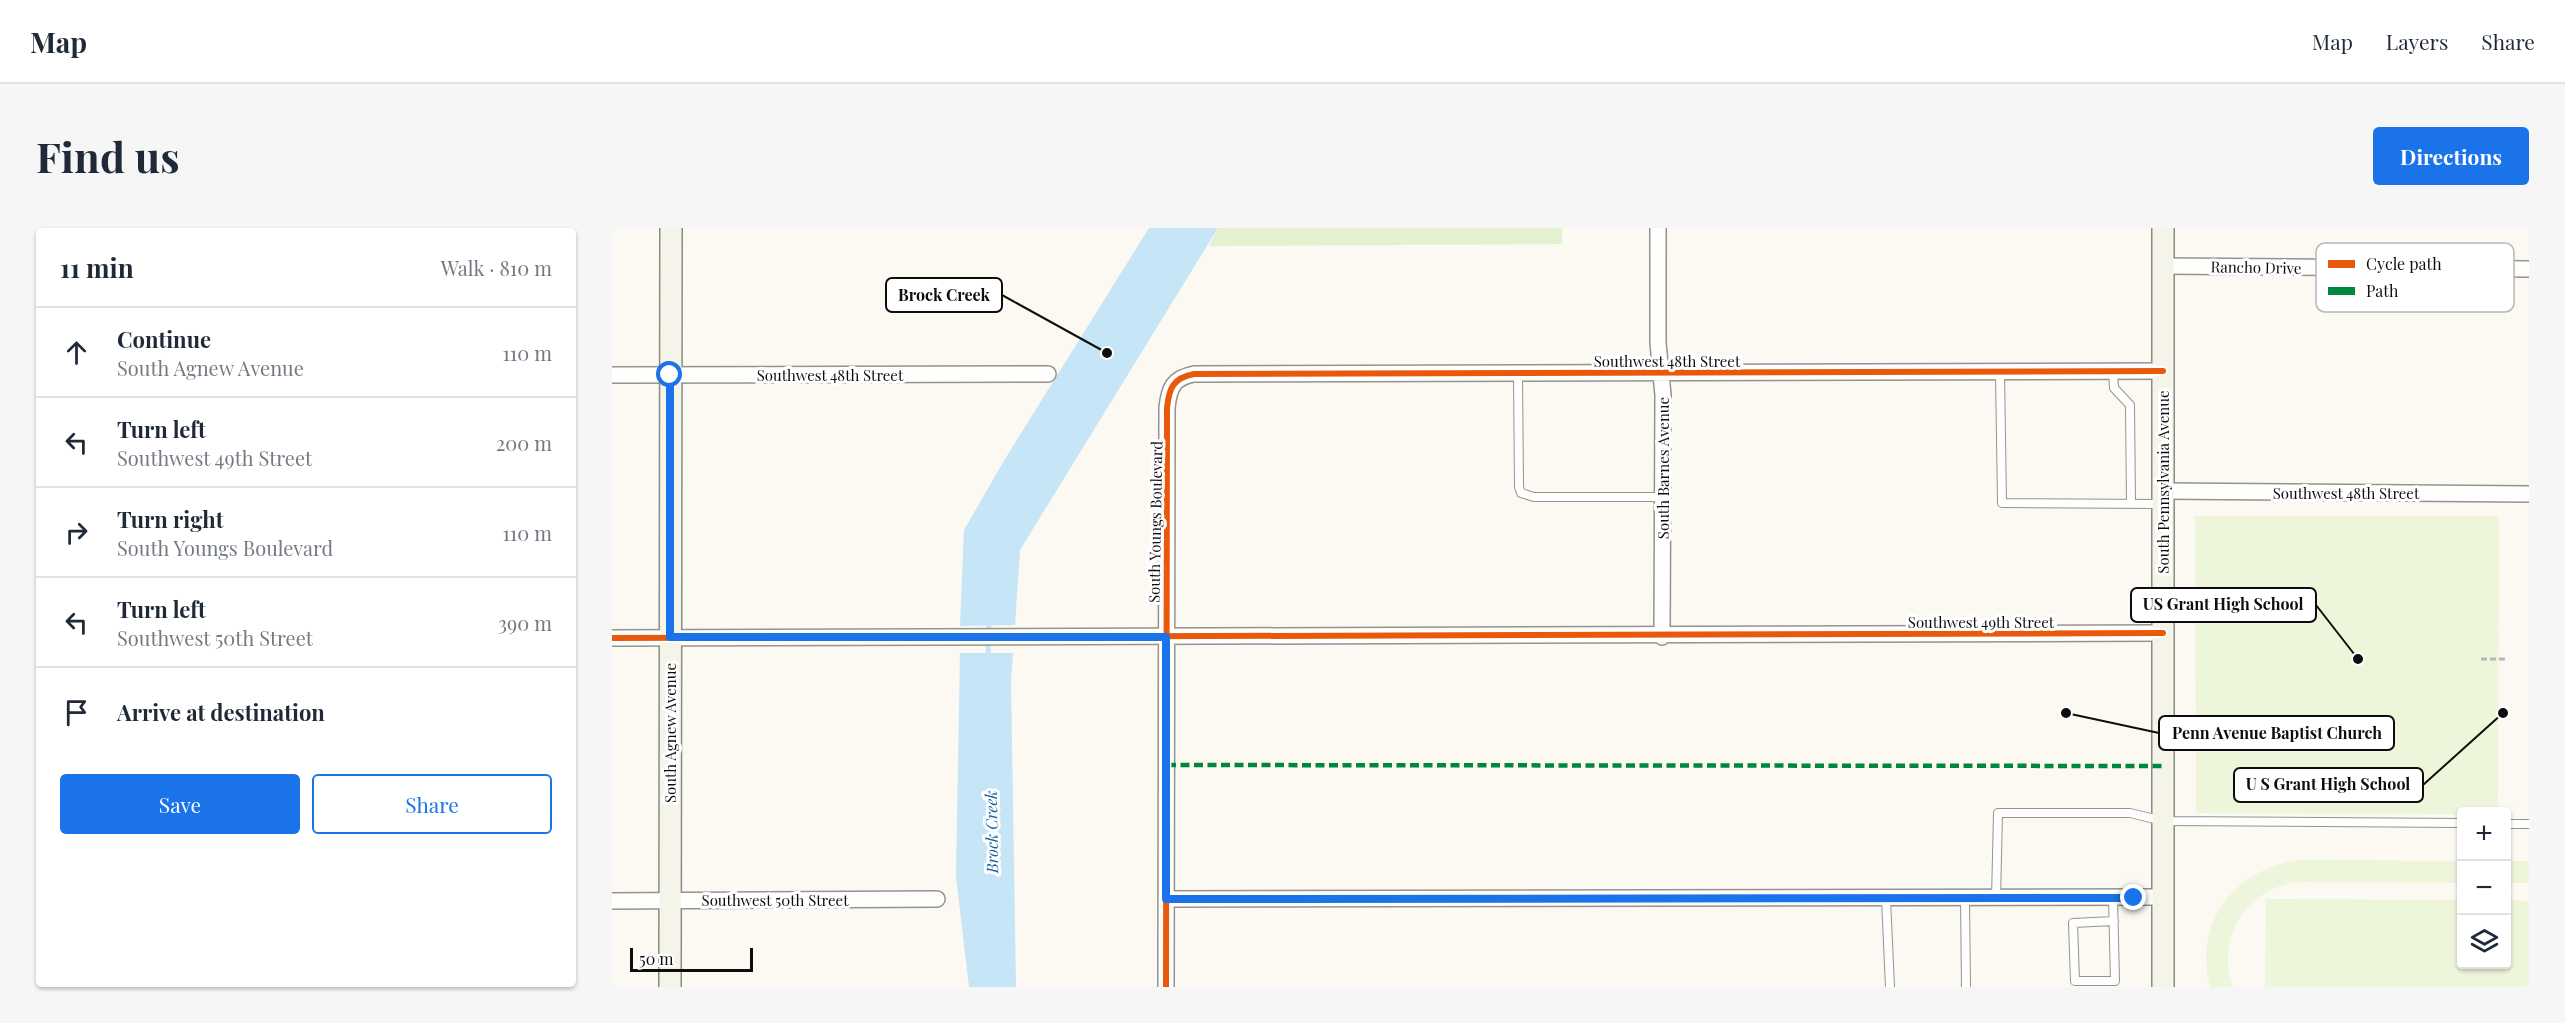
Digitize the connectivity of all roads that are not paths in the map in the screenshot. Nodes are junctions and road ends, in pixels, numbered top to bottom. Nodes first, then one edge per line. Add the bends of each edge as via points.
1 (671, 228) edge
2 (1658, 228) edge
3 (2163, 228) edge
4 (2163, 266) junction
5 (2316, 267) edge
6 (2514, 269) edge
7 (2529, 269) edge
8 (2163, 371) junction
9 (2113, 372) junction
10 (1518, 373) junction
11 (2000, 373) junction
12 (1048, 374) dead end
13 (1661, 374) junction
14 (612, 375) edge
15 (670, 375) junction
16 (1174, 382) joint
17 (2529, 494) edge
18 (1663, 497) junction
19 (2163, 498) junction
20 (2131, 504) junction
21 (2163, 633) junction
22 (670, 637) junction
23 (1166, 637) junction
24 (1662, 637) junction
25 (612, 638) edge
26 (2163, 821) junction
27 (2457, 823) edge
28 (2511, 824) edge
29 (2529, 824) edge
30 (2163, 897) junction
31 (2113, 898) junction
32 (937, 899) dead end
33 (1166, 899) junction
34 (1886, 899) junction
35 (1965, 899) junction
36 (1996, 899) junction
37 (670, 900) junction
38 (612, 901) edge
39 (2114, 921) junction
40 (670, 987) edge
41 (1166, 987) edge
42 (1890, 987) edge
43 (1966, 987) edge
44 (2163, 987) edge

1 - 15 street, South Agnew Avenue
2 - 13 street, South Barnes Avenue
3 - 4 street, South Pennsylvania Avenue
4 - 5 street, Rancho Drive
4 - 8 street, South Pennsylvania Avenue
6 - 7 street, Rancho Drive
8 - 9 street, Southwest 48th Street
8 - 19 street, South Pennsylvania Avenue
9 - 11 street, Southwest 48th Street
9 - 20 lane via 2114,387 2130,405
10 - 13 street, Southwest 48th Street
10 - 16 street, Southwest 48th Street via 1194,374
10 - 18 lane via 1521,493 1534,497
11 - 13 street, Southwest 48th Street
11 - 20 lane via 2002,503
12 - 15 street, Southwest 48th Street
13 - 18 street, South Barnes Avenue
14 - 15 street, Southwest 48th Street
15 - 22 street, South Agnew Avenue
16 - 23 street, South Youngs Boulevard via 1167,408
17 - 19 street, Southwest 48th Street
18 - 24 street, South Barnes Avenue
19 - 20 lane
19 - 21 street, South Pennsylvania Avenue
21 - 24 street, Southwest 49th Street
21 - 26 street, South Pennsylvania Avenue
22 - 23 street, Southwest 49th Street
22 - 25 street, Southwest 49th Street
22 - 37 street, South Agnew Avenue
23 - 24 street, Southwest 49th Street
23 - 33 street, South Youngs Boulevard
26 - 27 lane
26 - 30 street, South Pennsylvania Avenue
26 - 36 lane via 2130,813 1998,813
28 - 29 lane
30 - 31 street
30 - 44 street, South Pennsylvania Avenue
31 - 36 street
31 - 39 lane
32 - 37 street, Southwest 50th Street
33 - 34 street
33 - 41 street, South Youngs Boulevard
34 - 35 street
34 - 42 lane
35 - 36 street
35 - 43 lane
37 - 38 street, Southwest 50th Street
37 - 40 street, South Agnew Avenue
39 - 39 lane via 2115,981 2075,981 2073,923

